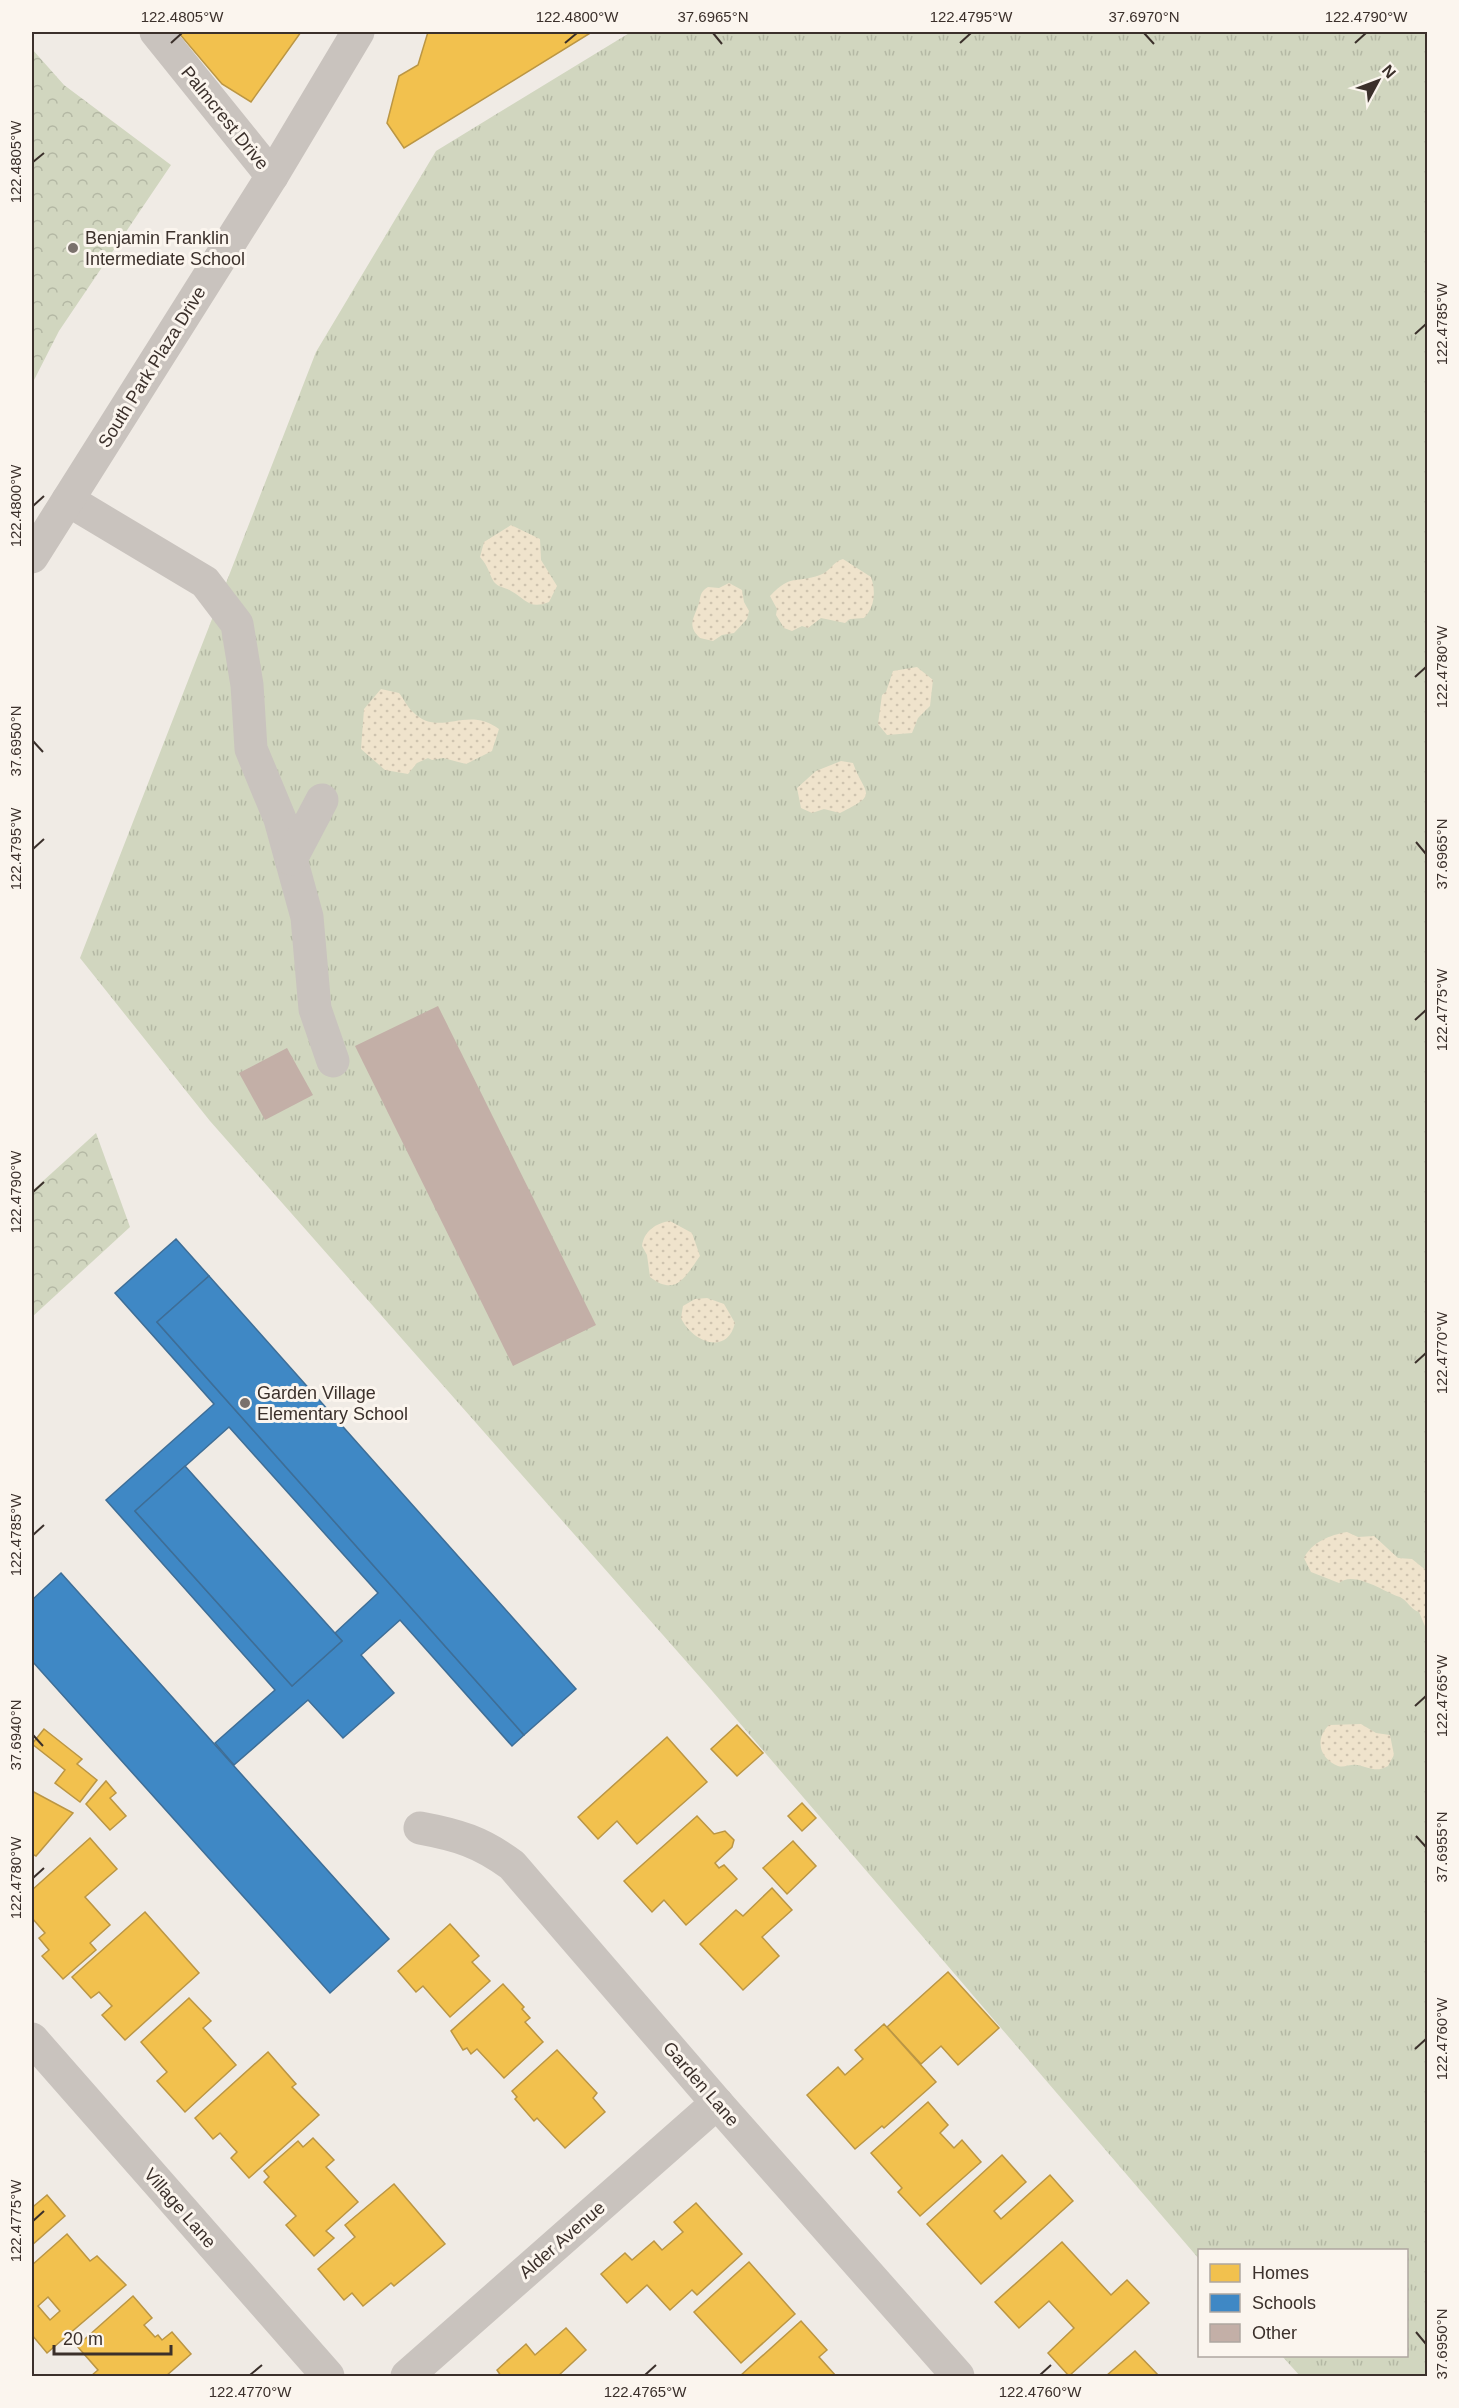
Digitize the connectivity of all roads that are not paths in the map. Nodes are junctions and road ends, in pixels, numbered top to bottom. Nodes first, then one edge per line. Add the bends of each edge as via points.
1 (156, 32) edge
2 (358, 32) edge
3 (272, 176) junction
4 (68, 500) junction
5 (32, 557) edge
6 (322, 800) dead end
7 (291, 859) junction
8 (333, 1061) dead end
9 (420, 1828) dead end
10 (32, 2039) edge
11 (717, 2103) junction
12 (328, 2376) edge
13 (407, 2376) edge
14 (958, 2376) edge

1 - 3 street, Palmcrest Drive
2 - 3 street, South Park Plaza Drive
3 - 4 street, South Park Plaza Drive
4 - 5 street, South Park Plaza Drive
4 - 7 street via 205,582 237,624 247,685 251,749 280,819
6 - 7 street
7 - 8 street via 307,917 315,1009
9 - 11 street, Garden Lane via 456,1834 487,1846 512,1865
10 - 12 street, Village Lane
11 - 13 street, Alder Avenue
11 - 14 street, Garden Lane

